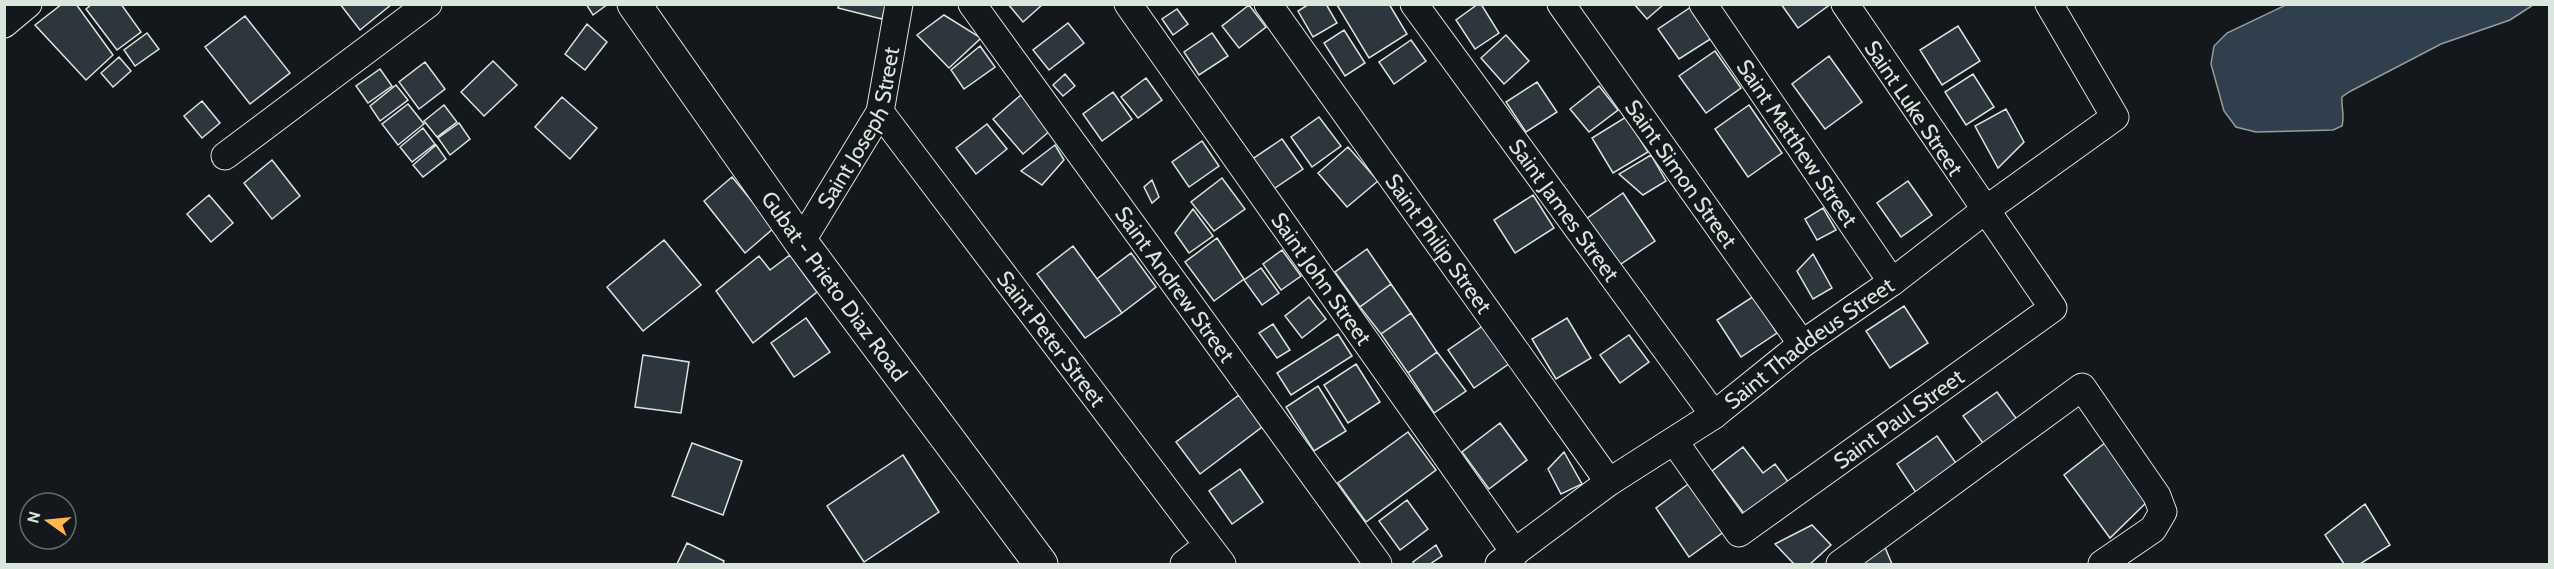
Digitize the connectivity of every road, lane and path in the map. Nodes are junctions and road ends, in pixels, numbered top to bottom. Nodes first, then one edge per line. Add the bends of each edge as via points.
1 (28, 4) edge
2 (428, 4) edge
3 (634, 4) edge
4 (899, 4) edge
5 (972, 4) edge
6 (1128, 4) edge
7 (1268, 4) edge
8 (1414, 4) edge
9 (1560, 4) edge
10 (1703, 4) edge
11 (1845, 4) edge
12 (2049, 4) edge
13 (4, 24) edge
14 (880, 112) junction
15 (225, 156) dead end
16 (1984, 211) junction
17 (801, 242) junction
18 (1892, 282) junction
19 (1802, 344) junction
20 (1714, 415) junction
21 (1674, 441) junction
22 (1609, 482) junction
23 (1214, 555) edge
24 (1507, 559) edge
25 (1041, 564) edge
26 (1184, 564) edge
27 (1378, 564) edge
28 (1840, 564) edge
29 (2102, 564) edge

1 - 13 street
2 - 15 street
3 - 17 main road, Gubat - Prieto Diaz Road
4 - 14 street, Saint Joseph Street
5 - 27 street, Saint Andrew Street
6 - 24 street, Saint John Street
7 - 22 street, Saint Philip Street
8 - 20 street, Saint James Street
9 - 19 street, Saint Simon Street
10 - 18 street, Saint Matthew Street
11 - 16 street, Saint Luke Street
12 - 16 street, Saint Thaddeus Street via 2115,117
14 - 17 street, Saint Joseph Street
14 - 23 street, Saint Peter Street
16 - 18 street, Saint Thaddeus Street
16 - 21 street, Saint Paul Street via 2053,308 1739,533
17 - 25 main road, Gubat - Prieto Diaz Road
18 - 19 street, Saint Thaddeus Street
19 - 20 street, Saint Thaddeus Street
20 - 21 street, Saint Thaddeus Street
21 - 22 street, Saint Thaddeus Street
22 - 24 street, Saint Thaddeus Street
23 - 26 street
28 - 29 street via 2082,387 2157,496 2163,512 2153,529

